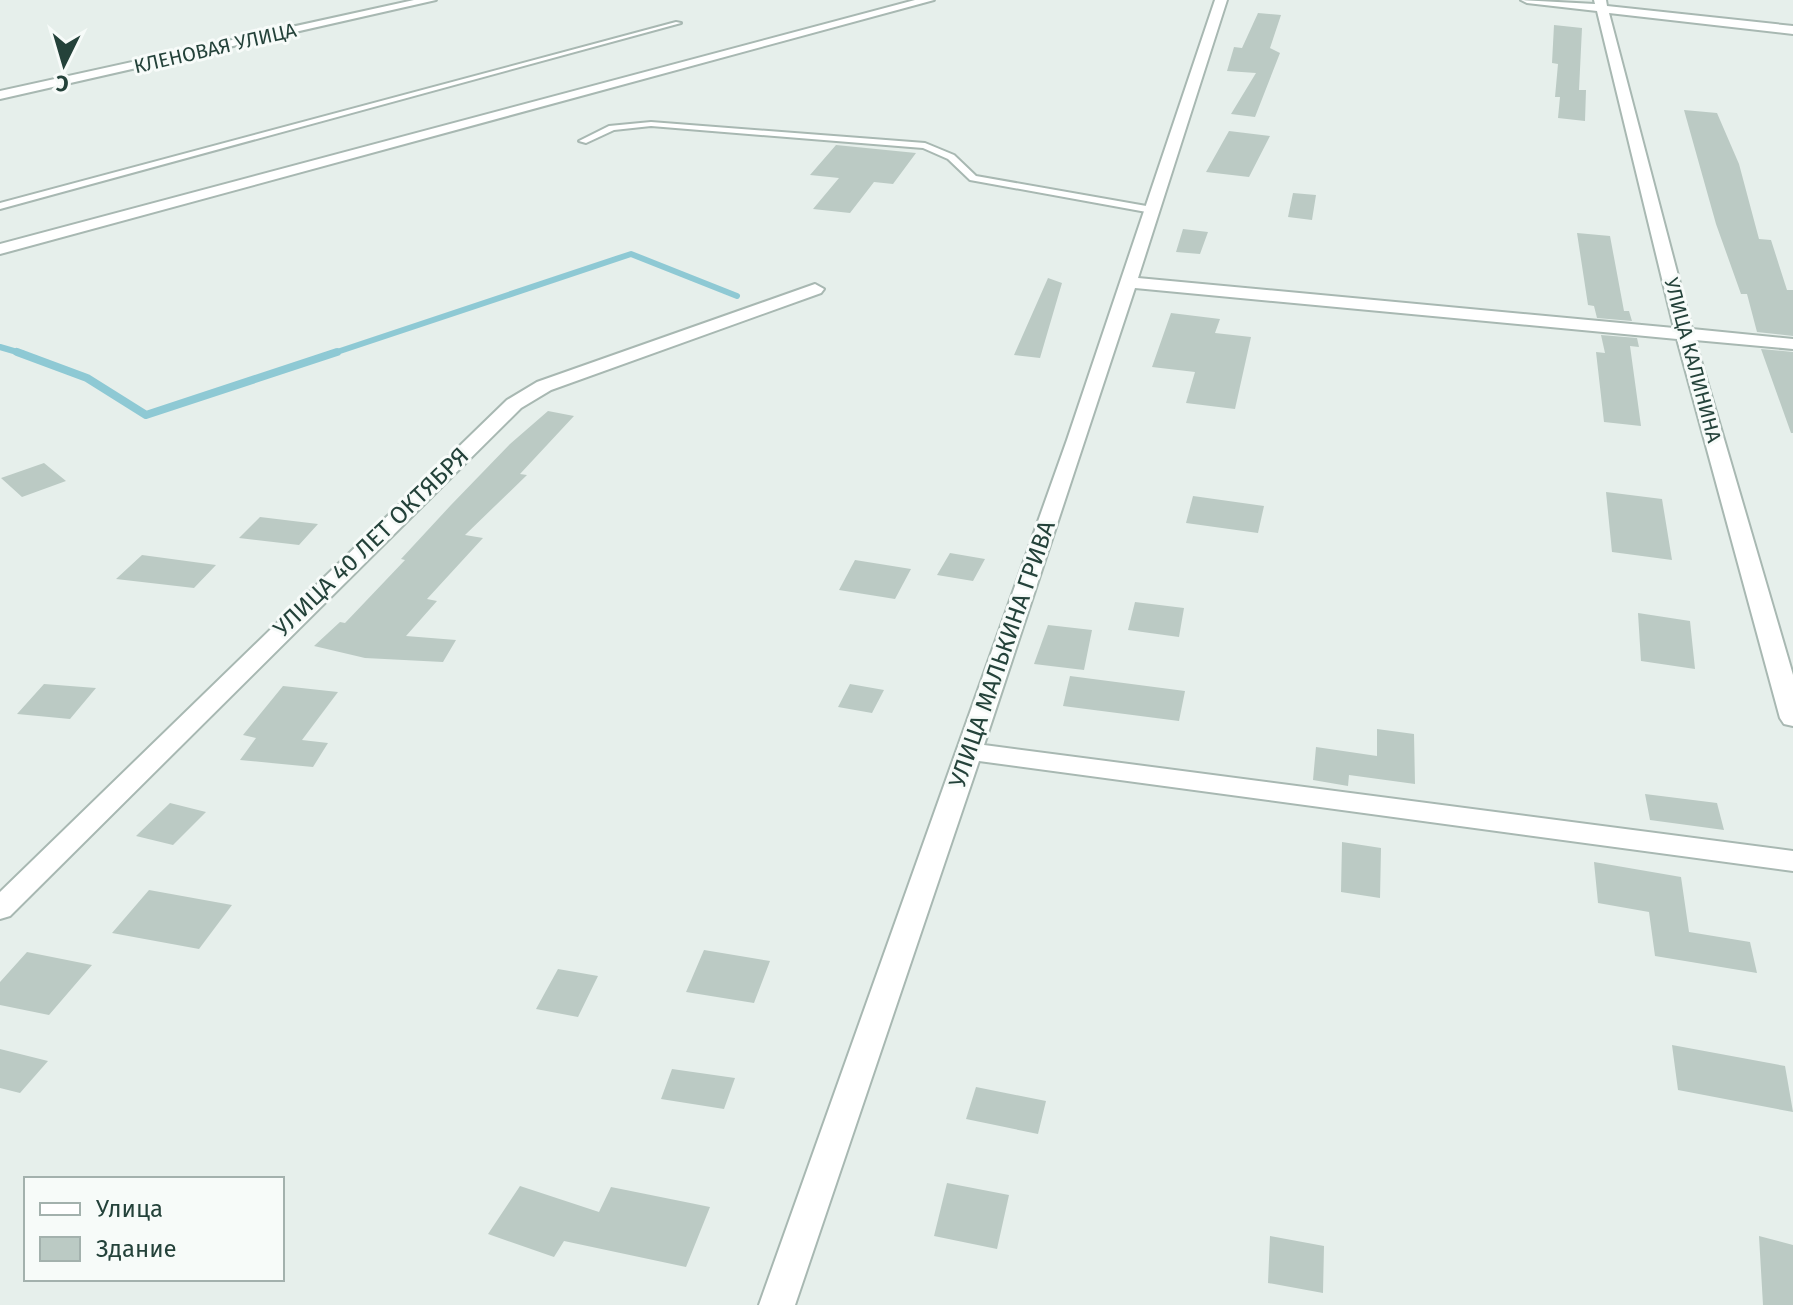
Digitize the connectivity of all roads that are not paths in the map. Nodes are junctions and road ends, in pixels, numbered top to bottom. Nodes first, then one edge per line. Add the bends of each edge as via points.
1 (430, 0) edge
2 (926, 0) edge
3 (1221, 0) edge
4 (1527, 0) edge
5 (1602, 5) edge
6 (678, 23) dead end
7 (1793, 30) edge
8 (0, 95) edge
9 (583, 141) dead end
10 (0, 206) edge
11 (1152, 210) junction
12 (0, 249) edge
13 (1128, 282) junction
14 (815, 289) dead end
15 (1684, 333) junction
16 (1793, 344) edge
17 (1793, 718) edge
18 (969, 751) junction
19 (1793, 861) edge
20 (0, 909) edge
21 (777, 1305) edge

1 - 8 street, КЛЕНОВАЯ УЛИЦА
2 - 12 street
3 - 11 street, УЛИЦА МАЛЬКИНА ГРИВА
4 - 5 street
5 - 7 street
5 - 15 street, УЛИЦА КАЛИНИНА
6 - 10 lane
9 - 11 lane via 612,128 651,124 925,146 951,157 973,178
11 - 13 street, УЛИЦА МАЛЬКИНА ГРИВА
13 - 15 street
13 - 18 street, УЛИЦА МАЛЬКИНА ГРИВА
14 - 20 street, УЛИЦА 40 ЛЕТ ОКТЯБРЯ via 544,386 514,404
15 - 16 street
15 - 17 street, УЛИЦА КАЛИНИНА
18 - 19 street
18 - 21 street, УЛИЦА МАЛЬКИНА ГРИВА

